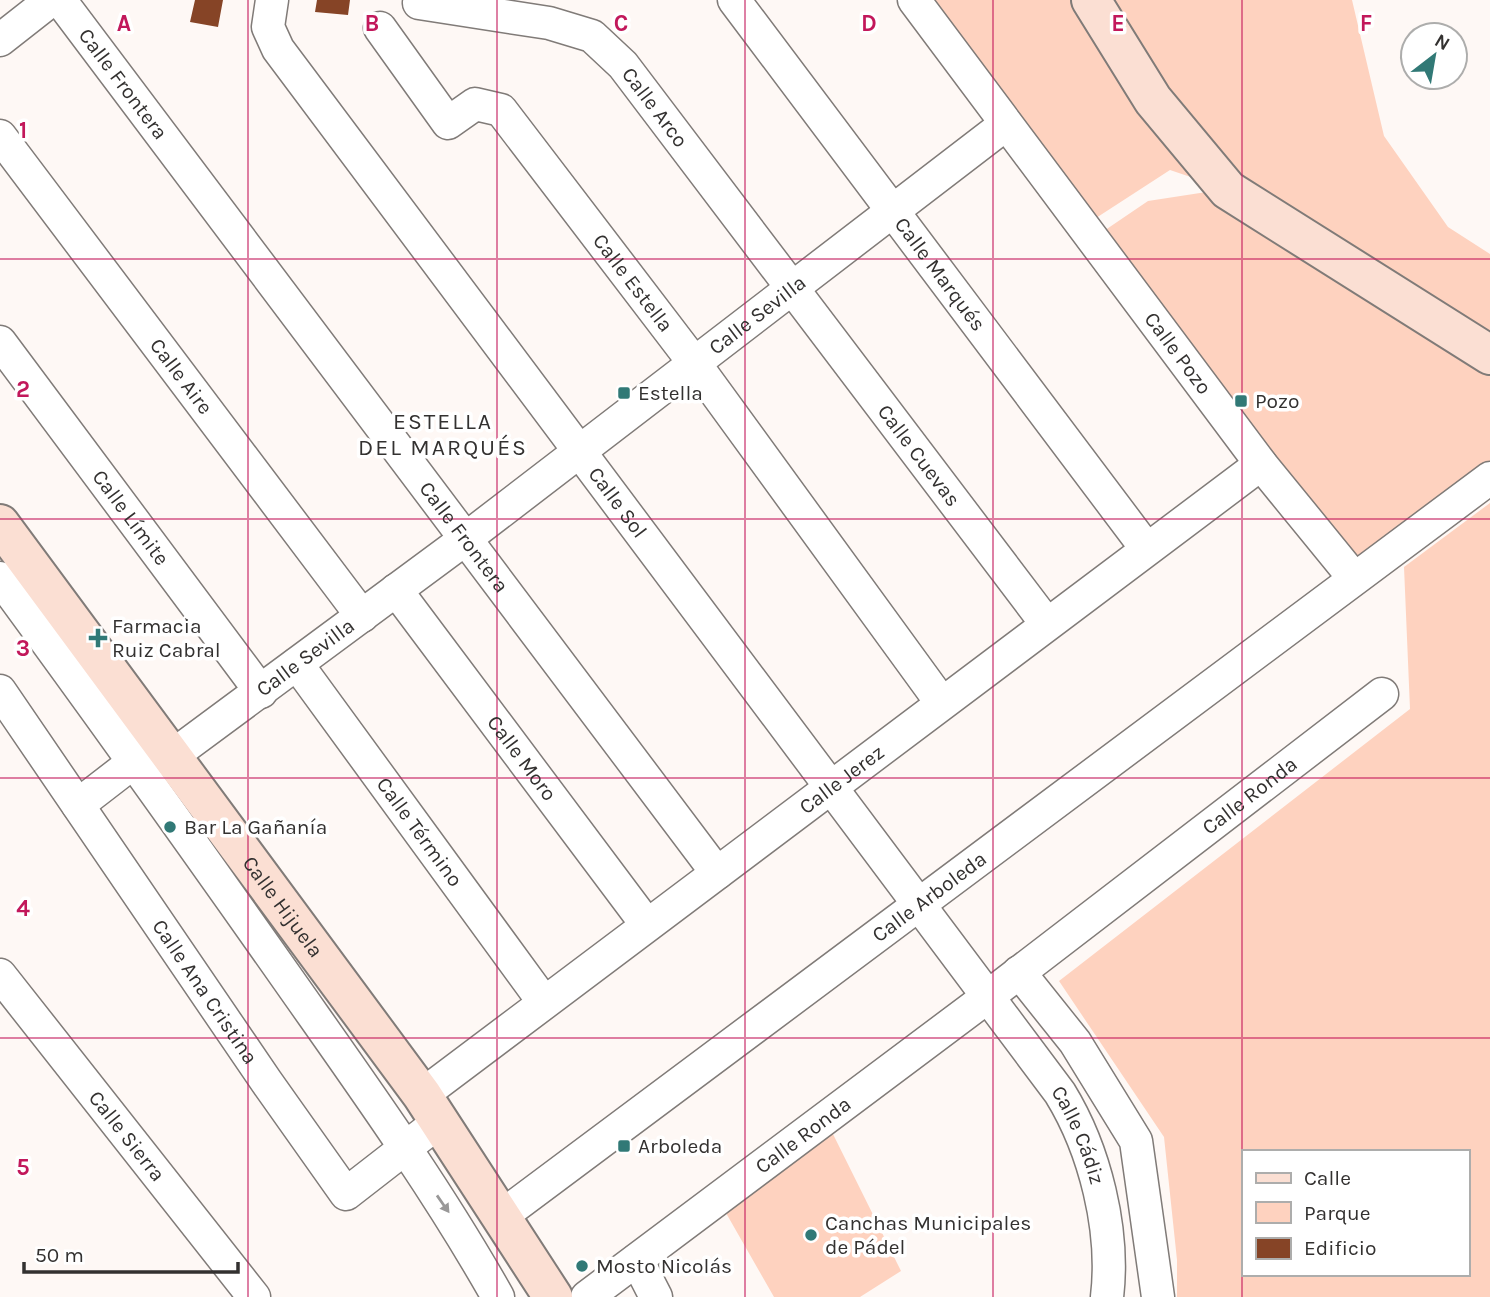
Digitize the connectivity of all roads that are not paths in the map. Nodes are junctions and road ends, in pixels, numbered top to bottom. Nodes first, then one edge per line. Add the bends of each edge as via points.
1 (51, 0) edge
2 (60, 0) edge
3 (272, 0) edge
4 (734, 0) edge
5 (914, 0) edge
6 (1091, 0) edge
7 (419, 1) edge
8 (380, 28) dead end
9 (0, 40) edge
10 (1006, 124) junction
11 (0, 136) edge
12 (894, 211) junction
13 (794, 288) junction
14 (0, 342) edge
15 (1490, 355) edge
16 (695, 364) junction
17 (580, 452) junction
18 (1261, 464) junction
19 (1490, 478) edge
20 (0, 524) edge
21 (464, 540) junction
22 (1146, 548) junction
23 (0, 578) edge
24 (1353, 578) junction
25 (396, 590) junction
26 (362, 616) junction
27 (1046, 623) junction
28 (297, 664) junction
29 (0, 691) edge
30 (261, 692) junction
31 (1382, 694) dead end
32 (941, 702) junction
33 (172, 755) junction
34 (135, 761) junction
35 (831, 786) junction
36 (78, 805) junction
37 (717, 873) junction
38 (916, 905) junction
39 (647, 925) junction
40 (1019, 972) junction
41 (0, 975) edge
42 (986, 998) junction
43 (543, 1001) junction
44 (431, 1108) junction
45 (404, 1149) junction
46 (503, 1215) junction
47 (637, 1260) junction
48 (547, 1287) edge
49 (254, 1297) edge
50 (497, 1297) edge
51 (587, 1297) edge
52 (656, 1297) edge
53 (1107, 1297) edge
54 (1158, 1297) edge

1 - 9 street
2 - 21 street, Calle Frontera
3 - 17 street, Calle Sol via 268,27 278,49
4 - 12 street, Calle Marqués
5 - 10 street, Calle Pozo
6 - 15 street via 1153,100 1228,190
7 - 13 street, Calle Arco via 548,23 592,36 623,65
8 - 16 street, Calle Estella via 448,123 475,104 501,110
10 - 12 street, Calle Sevilla
10 - 18 street, Calle Pozo
11 - 26 street, Calle Aire
12 - 13 street, Calle Sevilla
12 - 22 street, Calle Marqués
13 - 16 street, Calle Sevilla
13 - 27 street, Calle Cuevas
14 - 30 street, Calle Límite
16 - 17 street, Calle Sevilla
16 - 32 street, Calle Estella
17 - 21 street, Calle Sevilla
17 - 35 street, Calle Sol
18 - 22 street, Calle Jerez
18 - 24 street, Calle Pozo
19 - 24 street, Calle Arboleda
20 - 33 street, Calle Hijuela
21 - 25 street, Calle Sevilla
21 - 37 street, Calle Frontera
22 - 27 street, Calle Jerez
23 - 34 street, Calle Hijuela
24 - 38 street, Calle Arboleda
25 - 26 street, Calle Sevilla
25 - 39 street, Calle Moro
26 - 28 street, Calle Sevilla
27 - 32 street, Calle Jerez
28 - 30 street, Calle Sevilla
28 - 43 street, Calle Término
29 - 36 street, Calle Ana Cristina
30 - 33 street, Calle Sevilla
31 - 40 street, Calle Ronda
32 - 35 street, Calle Jerez
33 - 44 street, Calle Hijuela
34 - 36 street
34 - 45 street, Calle Hijuela
35 - 37 street, Calle Jerez
35 - 38 street, Calle Sol
36 - 45 street, Calle Ana Cristina via 346,1194
37 - 39 street, Calle Jerez
38 - 42 street, Calle Sol
38 - 46 street, Calle Arboleda
39 - 43 street, Calle Jerez
40 - 42 street, Calle Ronda
40 - 54 street via 1075,1042 1136,1141
41 - 49 street, Calle Sierra
42 - 47 street, Calle Ronda
42 - 53 street, Calle Cádiz via 1075,1117 1105,1224 1110,1274
43 - 44 street, Calle Jerez
44 - 45 street, Calle Ana Cristina
44 - 46 street, Calle Hijuela
45 -> 50 street, Calle Hijuela via 450,1213
46 - 48 street, Calle Hijuela
47 - 51 street, Calle Ronda
47 - 52 street
48 - 50 street

